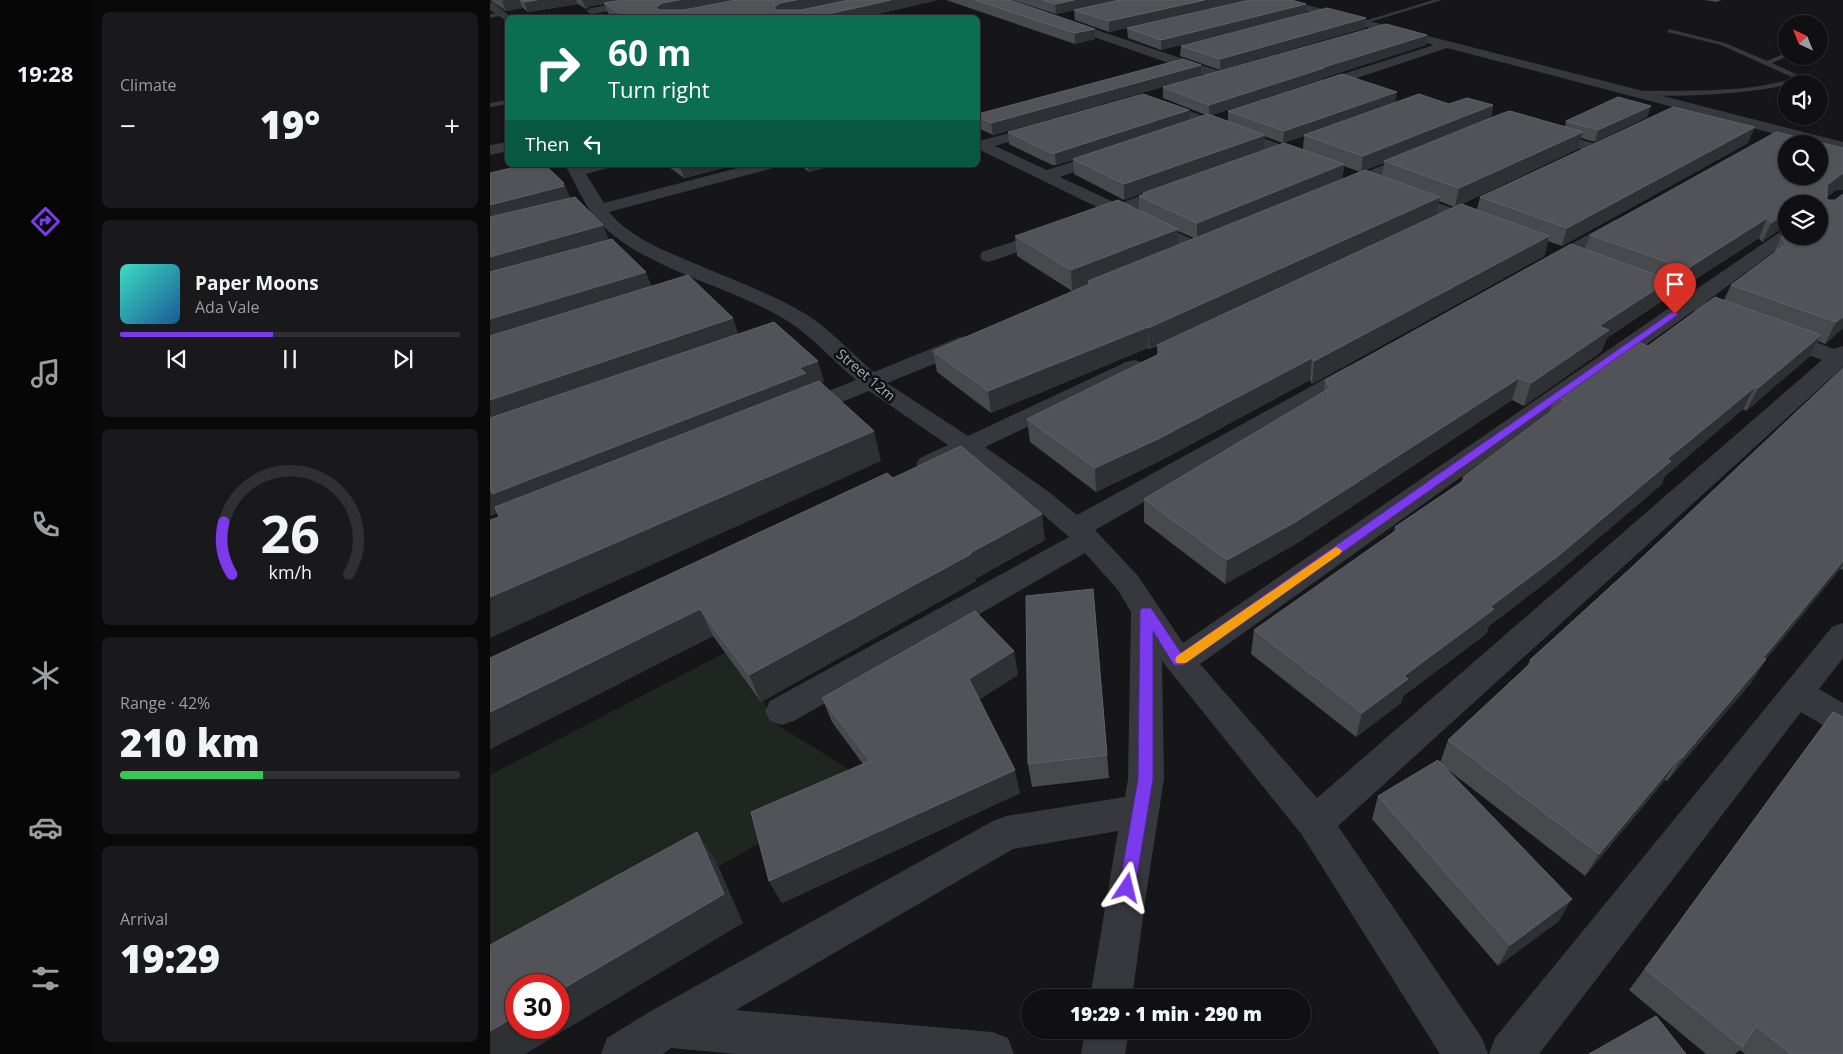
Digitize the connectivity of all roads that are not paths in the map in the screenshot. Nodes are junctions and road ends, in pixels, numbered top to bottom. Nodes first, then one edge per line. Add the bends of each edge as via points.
1 (659, 0) edge
2 (1018, 0) edge
3 (1275, 0) edge
4 (1439, 0) edge
5 (1001, 1) edge
6 (490, 5) edge
7 (591, 11) dead end
8 (1323, 14) junction
9 (490, 16) edge
10 (1072, 16) edge
11 (505, 17) edge
12 (1304, 19) edge
13 (1055, 20) junction
14 (1362, 29) junction
15 (1669, 30) dead end
16 (1127, 34) edge
17 (1108, 38) junction
18 (1445, 45) junction
19 (1179, 51) edge
20 (1160, 56) junction
21 (1778, 59) edge
22 (1768, 63) junction
23 (1200, 82) edge
24 (1303, 92) edge
25 (1162, 93) edge
26 (1637, 93) junction
27 (505, 102) edge
28 (490, 105) edge
29 (1687, 106) junction
30 (1227, 116) edge
31 (1057, 123) edge
32 (1208, 123) junction
33 (1190, 128) edge
34 (1528, 128) edge
35 (1633, 132) edge
36 (1784, 132) junction
37 (1615, 140) edge
38 (1310, 141) edge
39 (980, 144) edge
40 (980, 144) edge
41 (1759, 146) edge
42 (505, 147) edge
43 (1843, 147) edge
44 (1597, 149) junction
45 (490, 150) edge
46 (1433, 150) edge
47 (1284, 151) junction
48 (1118, 152) edge
49 (1256, 161) edge
50 (1571, 161) edge
51 (759, 167) edge
52 (575, 168) edge
53 (1046, 176) junction
54 (1362, 180) junction
55 (1192, 184) edge
56 (1325, 195) edge
57 (1483, 203) edge
58 (592, 208) junction
59 (1118, 210) junction
60 (1640, 213) edge
61 (1456, 215) junction
62 (1081, 224) edge
63 (1430, 228) edge
64 (1492, 229) edge
65 (1062, 230) edge
66 (1216, 241) edge
67 (1778, 242) edge
68 (1197, 249) junction
69 (989, 256) dead end
70 (1179, 256) edge
71 (1609, 273) edge
72 (1529, 275) edge
73 (716, 280) junction
74 (688, 290) edge
75 (1691, 303) junction
76 (805, 324) junction
77 (778, 334) edge
78 (980, 337) edge
79 (1841, 357) edge
80 (1154, 358) edge
81 (1372, 362) edge
82 (871, 381) junction
83 (780, 418) edge
84 (967, 446) junction
85 (904, 476) edge
86 (1082, 533) junction
87 (1146, 611) junction
88 (1843, 635) edge
89 (1179, 662) junction
90 (1797, 694) junction
91 (782, 711) dead end
92 (1843, 720) edge
93 (1140, 811) junction
94 (1315, 823) junction
95 (1112, 989) edge
96 (666, 1026) junction
97 (1106, 1039) edge
98 (623, 1054) edge
99 (992, 1054) edge
100 (1103, 1054) edge
101 (1466, 1054) edge
102 (1511, 1054) edge

1 - 7 street
2 - 5 street
3 - 8 street
4 - 14 lane
5 - 13 street
6 - 11 street
8 - 12 street
8 - 14 street
9 - 11 lane
10 - 13 street
13 - 17 street
14 - 18 street via 1382,29
15 - 22 lane via 1723,44
16 - 17 street
17 - 20 street
18 - 24 street
18 - 26 street
19 - 20 street
20 - 23 street via 1224,75
21 - 22 lane
22 - 26 lane via 1798,80 1720,92
25 - 32 street via 1143,98
26 - 29 street
27 - 28 lane
29 - 35 street
29 - 36 street
30 - 32 street
31 - 39 street
32 - 33 street
32 - 47 street
34 - 44 street
36 - 41 street
36 - 43 street
37 - 44 street
38 - 47 street
40 - 53 street
42 - 45 street
44 - 50 street
46 - 54 street
47 - 49 street
47 - 54 street
48 - 53 street
51 - 58 street
52 - 58 street, Street 12m
53 - 59 street
54 - 56 street
54 - 61 street
55 - 59 street
57 - 61 street
58 - 73 street, Street 12m via 620,233 630,247
59 - 62 street
59 - 68 street
60 - 72 street
61 - 63 street
61 - 64 street
65 - 69 street
66 - 68 street
67 - 75 street
68 - 70 street
71 - 75 street
73 - 74 street
73 - 76 street, Street 12m via 763,300
75 - 79 street
75 - 89 street
76 - 77 street
76 - 82 street, Street 12m
78 - 82 street
79 - 94 street
80 - 84 street
81 - 86 street
82 - 83 street
82 - 84 street, Street 12m
84 - 85 street
84 - 86 street, Street 12m
86 - 87 street, Street 12m via 1128,583
86 - 91 street
87 - 89 street, Street 12m
87 - 93 street via 1146,779
88 - 90 street
89 - 94 street, Street 12m
90 - 92 street
90 - 102 street
93 - 95 street
93 - 96 street via 1006,833
94 - 101 street, Street 12m
96 - 98 street
96 - 99 street
97 - 100 street

